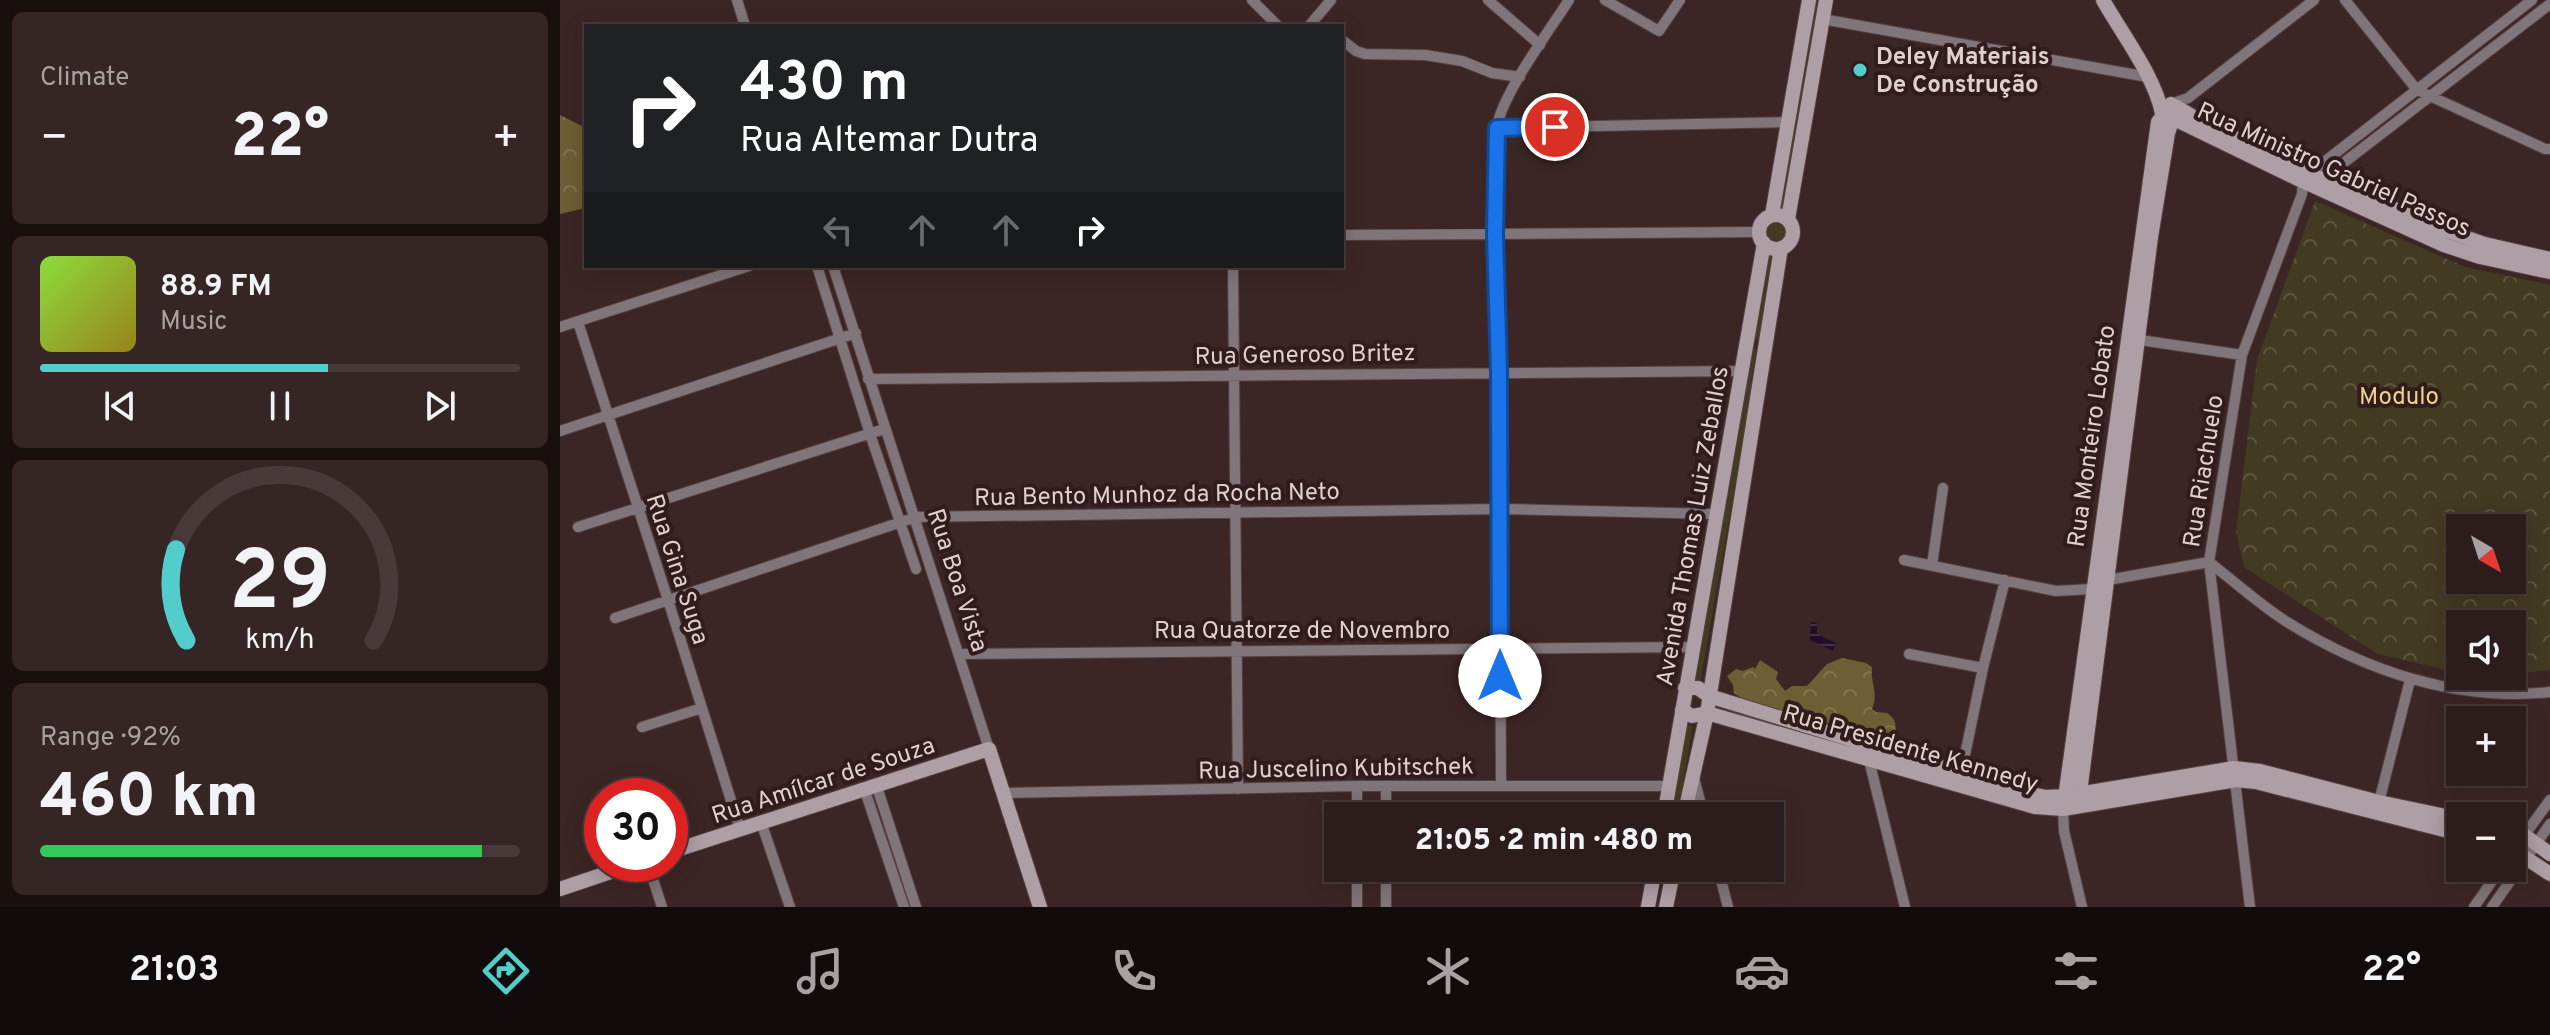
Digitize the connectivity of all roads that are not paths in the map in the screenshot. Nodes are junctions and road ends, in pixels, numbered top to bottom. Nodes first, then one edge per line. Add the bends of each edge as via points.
1 (737, 0) edge
2 (1252, 0) edge
3 (1331, 0) edge
4 (1488, 0) edge
5 (1569, 0) edge
6 (1605, 0) edge
7 (1680, 0) edge
8 (1809, 0) edge
9 (1826, 0) edge
10 (2103, 0) edge
11 (2314, 0) edge
12 (2345, 0) edge
13 (2532, 0) edge
14 (2550, 4) edge
15 (1822, 19) junction
16 (744, 24) edge
17 (1276, 24) edge
18 (1316, 24) edge
19 (1344, 42) edge
20 (1540, 45) junction
21 (1520, 77) junction
22 (2148, 77) junction
23 (2417, 90) junction
24 (2432, 96) junction
25 (2172, 108) junction
26 (1787, 122) junction
27 (1497, 128) junction
28 (2550, 149) edge
29 (2310, 183) junction
30 (1772, 215) junction
31 (1788, 219) junction
32 (1495, 234) junction
33 (1344, 235) edge
34 (1762, 238) junction
35 (1781, 248) junction
36 (2550, 259) edge
37 (743, 268) edge
38 (818, 268) edge
39 (834, 268) edge
40 (1233, 268) edge
41 (2550, 272) edge
42 (578, 322) junction
43 (560, 327) edge
44 (856, 333) junction
45 (841, 339) junction
46 (2132, 339) junction
47 (1747, 342) junction
48 (1766, 345) junction
49 (2242, 355) junction
50 (1742, 371) junction
51 (1499, 372) junction
52 (1232, 375) junction
53 (868, 379) junction
54 (609, 415) junction
55 (2121, 424) junction
56 (884, 429) junction
57 (560, 431) edge
58 (870, 434) junction
59 (1943, 488) dead end
60 (636, 507) junction
61 (1500, 509) junction
62 (1235, 512) junction
63 (1716, 514) junction
64 (916, 517) junction
65 (900, 524) junction
66 (578, 527) dead end
67 (1904, 560) dead end
68 (2209, 562) junction
69 (1932, 565) junction
70 (916, 569) dead end
71 (2005, 580) junction
72 (2108, 580) junction
73 (2092, 589) junction
74 (668, 600) junction
75 (615, 618) dead end
76 (1693, 647) junction
77 (1500, 649) junction
78 (1237, 650) junction
79 (959, 654) junction
80 (1909, 654) dead end
81 (1983, 668) junction
82 (2410, 680) junction
83 (1685, 688) junction
84 (2550, 692) edge
85 (1709, 696) junction
86 (702, 708) junction
87 (1682, 710) junction
88 (1707, 713) junction
89 (642, 727) dead end
90 (989, 749) junction
91 (1869, 760) junction
92 (1693, 772) junction
93 (1961, 774) junction
94 (2235, 774) junction
95 (1357, 786) junction
96 (1386, 786) junction
97 (1501, 786) junction
98 (1670, 786) junction
99 (871, 789) junction
100 (1238, 789) junction
101 (1003, 793) junction
102 (2550, 800) edge
103 (2072, 801) junction
104 (1357, 802) edge
105 (1386, 802) edge
106 (1667, 802) edge
107 (1687, 802) edge
108 (1700, 802) edge
109 (2378, 808) junction
110 (2446, 817) edge
111 (761, 822) junction
112 (2550, 824) edge
113 (740, 829) junction
114 (2446, 830) edge
115 (2526, 834) edge
116 (2526, 836) edge
117 (2526, 838) edge
118 (688, 846) edge
119 (890, 846) junction
120 (2526, 851) edge
121 (2550, 854) edge
122 (2527, 858) junction
123 (2550, 874) edge
124 (584, 881) edge
125 (654, 882) edge
126 (1357, 882) edge
127 (1386, 882) edge
128 (1652, 882) edge
129 (1671, 882) edge
130 (1722, 882) edge
131 (2491, 882) edge
132 (560, 889) edge
133 (662, 907) edge
134 (790, 907) edge
135 (904, 907) edge
136 (916, 907) edge
137 (1040, 907) edge
138 (1357, 907) edge
139 (1386, 907) edge
140 (1648, 907) edge
141 (1666, 907) edge
142 (1728, 907) edge
143 (1905, 907) edge
144 (2082, 907) edge
145 (2250, 907) edge
146 (2474, 907) edge
147 (2492, 907) edge

1 - 16 street
2 - 17 street
3 - 18 street
4 - 20 street
5 - 20 street
6 - 7 street via 1659,31
8 - 26 street
9 - 15 street
10 - 22 street
11 - 25 street
12 - 23 street
13 - 23 street
14 - 24 street
15 - 22 street
15 - 31 street
19 - 21 street via 1365,54 1425,55
20 - 21 street
21 - 27 street
22 - 25 street
23 - 24 street
23 - 29 street
24 - 28 street
24 - 29 street
25 - 29 street, Rua Ministro Gabriel Passos
25 - 46 street, Rua Monteiro Lobato via 2158,122
26 - 27 street
26 - 30 street
27 - 32 street
29 - 36 street, Rua Ministro Gabriel Passos via 2485,244
29 - 41 street, Rua Ministro Gabriel Passos via 2444,245
29 - 49 street, Rua Riachuelo
30 - 31 street
30 - 34 street via 1763,221
31 - 35 street via 1793,235
32 - 33 street
32 - 34 street
32 - 51 street
34 - 35 street via 1769,247
34 - 47 street, Avenida Thomas Luiz Zeballos
35 - 48 street, Avenida Thomas Luiz Zeballos
37 - 42 street
38 - 45 street, Rua Boa Vista
39 - 44 street, Rua Boa Vista
40 - 52 street
42 - 43 street
42 - 54 street, Rua Gina Suga
44 - 45 street
44 - 53 street, Rua Boa Vista
45 - 54 street
45 - 58 street, Rua Boa Vista
46 - 49 street
46 - 55 street, Rua Monteiro Lobato
47 - 48 street
47 - 50 street, Avenida Thomas Luiz Zeballos
48 - 85 street, Avenida Thomas Luiz Zeballos
49 - 68 street, Rua Riachuelo
50 - 51 street, Rua Generoso Britez
50 - 63 street, Avenida Thomas Luiz Zeballos
51 - 52 street, Rua Generoso Britez
51 - 61 street
52 - 53 street, Rua Generoso Britez
52 - 62 street
53 - 56 street, Rua Boa Vista
54 - 57 street
54 - 60 street, Rua Gina Suga
55 - 72 street, Rua Monteiro Lobato
55 - 73 street, Rua Monteiro Lobato
56 - 58 street
56 - 64 street, Rua Boa Vista
58 - 60 street
58 - 65 street, Rua Boa Vista
59 - 69 street
60 - 66 street
60 - 74 street, Rua Gina Suga
61 - 62 street, Rua Bento Munhoz da Rocha Neto
61 - 63 street, Rua Bento Munhoz da Rocha Neto
61 - 77 street
62 - 64 street, Rua Bento Munhoz da Rocha Neto
62 - 78 street
63 - 76 street, Avenida Thomas Luiz Zeballos
64 - 65 street, Rua Bento Munhoz da Rocha Neto
64 - 79 street, Rua Boa Vista
65 - 70 street, Rua Boa Vista
65 - 74 street, Rua Bento Munhoz da Rocha Neto
67 - 69 street
68 - 72 street
68 - 82 street via 2287,622 2370,666
68 - 94 street, Rua Riachuelo
69 - 71 street
71 - 73 street via 2056,591
71 - 81 street
72 - 103 street, Rua Monteiro Lobato
73 - 103 street, Rua Monteiro Lobato
74 - 75 street, Rua Bento Munhoz da Rocha Neto
74 - 86 street, Rua Gina Suga
76 - 77 street, Rua Quatorze de Novembro
76 - 83 street, Avenida Thomas Luiz Zeballos
77 - 78 street, Rua Quatorze de Novembro
77 - 97 street
78 - 79 street, Rua Quatorze de Novembro
78 - 100 street
79 - 90 street, Rua Boa Vista
80 - 81 street
81 - 93 street
82 - 84 street via 2468,691
82 - 109 street
83 - 85 street, Rua Presidente Kennedy via 1698,688
83 - 87 street, Avenida Thomas Luiz Zeballos
85 - 88 street, Avenida Thomas Luiz Zeballos
85 - 93 street, Rua Presidente Kennedy
86 - 89 street
86 - 113 street, Rua Gina Suga
87 - 88 street, Rua Presidente Kennedy via 1692,716
87 - 98 street, Avenida Thomas Luiz Zeballos
88 - 91 street, Rua Presidente Kennedy
88 - 92 street, Avenida Thomas Luiz Zeballos
90 - 99 street, Rua Amílcar de Souza
90 - 101 street, Rua Boa Vista
91 - 103 street, Rua Presidente Kennedy via 2035,807
91 - 143 street
92 - 107 street, Avenida Thomas Luiz Zeballos
92 - 108 street
93 - 103 street, Rua Presidente Kennedy
94 - 103 street, Rua Presidente Kennedy
94 - 109 street, Rua Presidente Kennedy via 2260,771
94 - 145 street, Rua Riachuelo
95 - 96 street, Rua Juscelino Kubitschek
95 - 100 street, Rua Juscelino Kubitschek
95 - 104 street
96 - 97 street, Rua Juscelino Kubitschek
96 - 105 street
97 - 98 street, Rua Juscelino Kubitschek
98 - 106 street, Avenida Thomas Luiz Zeballos
99 - 111 street, Rua Amílcar de Souza
99 - 119 street
100 - 101 street, Rua Juscelino Kubitschek
101 - 137 street, Rua Boa Vista
102 - 115 street
103 - 144 street via 2064,831
109 - 110 street, Rua Presidente Kennedy
109 - 114 street, Rua Presidente Kennedy
111 - 113 street, Rua Amílcar de Souza
111 - 134 street
112 - 116 street
113 - 118 street, Rua Amílcar de Souza
117 - 121 street
119 - 135 street
119 - 136 street
120 - 122 street
122 - 123 street
122 - 147 street
124 - 132 street
125 - 133 street
126 - 138 street
127 - 139 street
128 - 140 street
129 - 141 street
130 - 142 street
131 - 146 street

